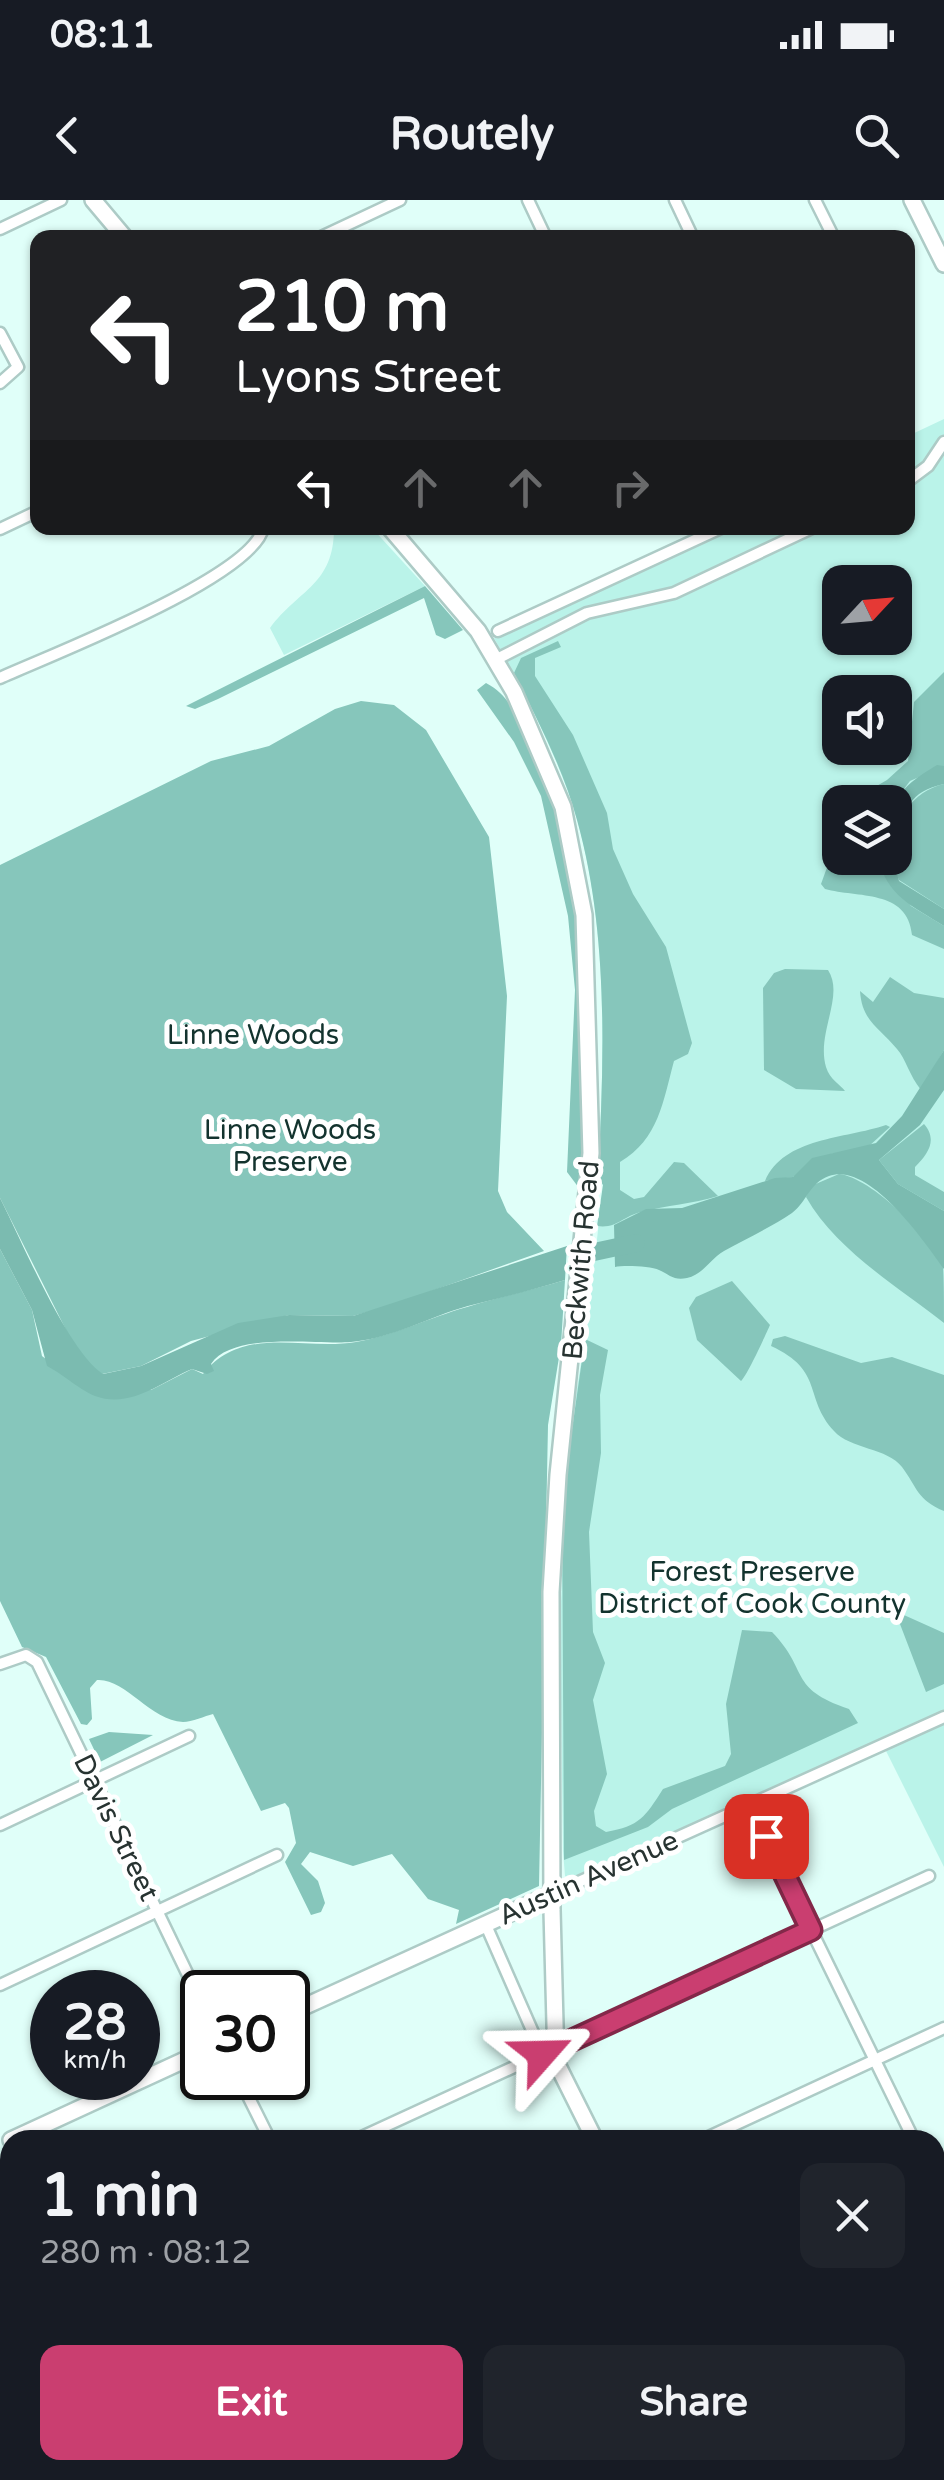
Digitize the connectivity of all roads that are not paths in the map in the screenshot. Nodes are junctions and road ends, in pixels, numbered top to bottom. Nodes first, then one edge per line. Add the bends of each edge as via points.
1 (61, 200) edge
2 (93, 200) edge
3 (400, 200) edge
4 (528, 200) edge
5 (675, 200) edge
6 (816, 200) edge
7 (912, 200) edge
8 (0, 228) edge
9 (118, 230) edge
10 (336, 230) edge
11 (542, 230) edge
12 (689, 230) edge
13 (830, 230) edge
14 (944, 264) edge
15 (0, 333) edge
16 (0, 383) edge
17 (944, 442) edge
18 (915, 476) edge
19 (30, 515) edge
20 (0, 528) edge
21 (258, 535) edge
22 (396, 535) edge
23 (688, 535) edge
24 (790, 535) edge
25 (498, 630) dead end
26 (497, 659) junction
27 (0, 678) edge
28 (0, 1664) edge
29 (944, 1716) edge
30 (189, 1736) dead end
31 (94, 1781) junction
32 (750, 1805) junction
33 (0, 1825) edge
34 (277, 1855) dead end
35 (929, 1876) dead end
36 (552, 1894) junction
37 (158, 1911) junction
38 (485, 1923) junction
39 (811, 1930) junction
40 (186, 1970) edge
41 (0, 1984) edge
42 (310, 2004) edge
43 (944, 2028) edge
44 (549, 2050) junction
45 (875, 2060) junction
46 (180, 2062) edge
47 (250, 2100) edge
48 (32, 2130) edge
49 (265, 2130) edge
50 (377, 2130) edge
51 (590, 2130) edge
52 (724, 2130) edge
53 (909, 2130) edge

1 - 8 street
2 - 9 street
3 - 10 street
4 - 11 street
5 - 12 street
6 - 13 street
7 - 14 street
15 - 16 street via 17,361 16,373
17 - 18 street
19 - 20 street
21 - 27 street via 208,582
22 - 26 street, Beckwith Road
23 - 25 street
24 - 26 street via 674,592 586,614
26 - 36 street, Beckwith Road via 552,775 579,872 589,981 591,1153 551,1592
28 - 31 street, Davis Street via 26,1656 37,1662
29 - 32 street, Austin Avenue
30 - 31 street
31 - 33 street
31 - 37 street, Davis Street
32 - 36 street, Austin Avenue
32 - 39 street
34 - 37 street
35 - 39 street
36 - 38 street, Austin Avenue
36 - 44 street, Beckwith Road
37 - 40 street, Davis Street
37 - 41 street
38 - 42 street, Austin Avenue
38 - 44 street
39 - 44 street
39 - 45 street
43 - 45 street
44 - 50 street
44 - 51 street, Beckwith Road
45 - 52 street
45 - 53 street
46 - 48 street
47 - 49 street

